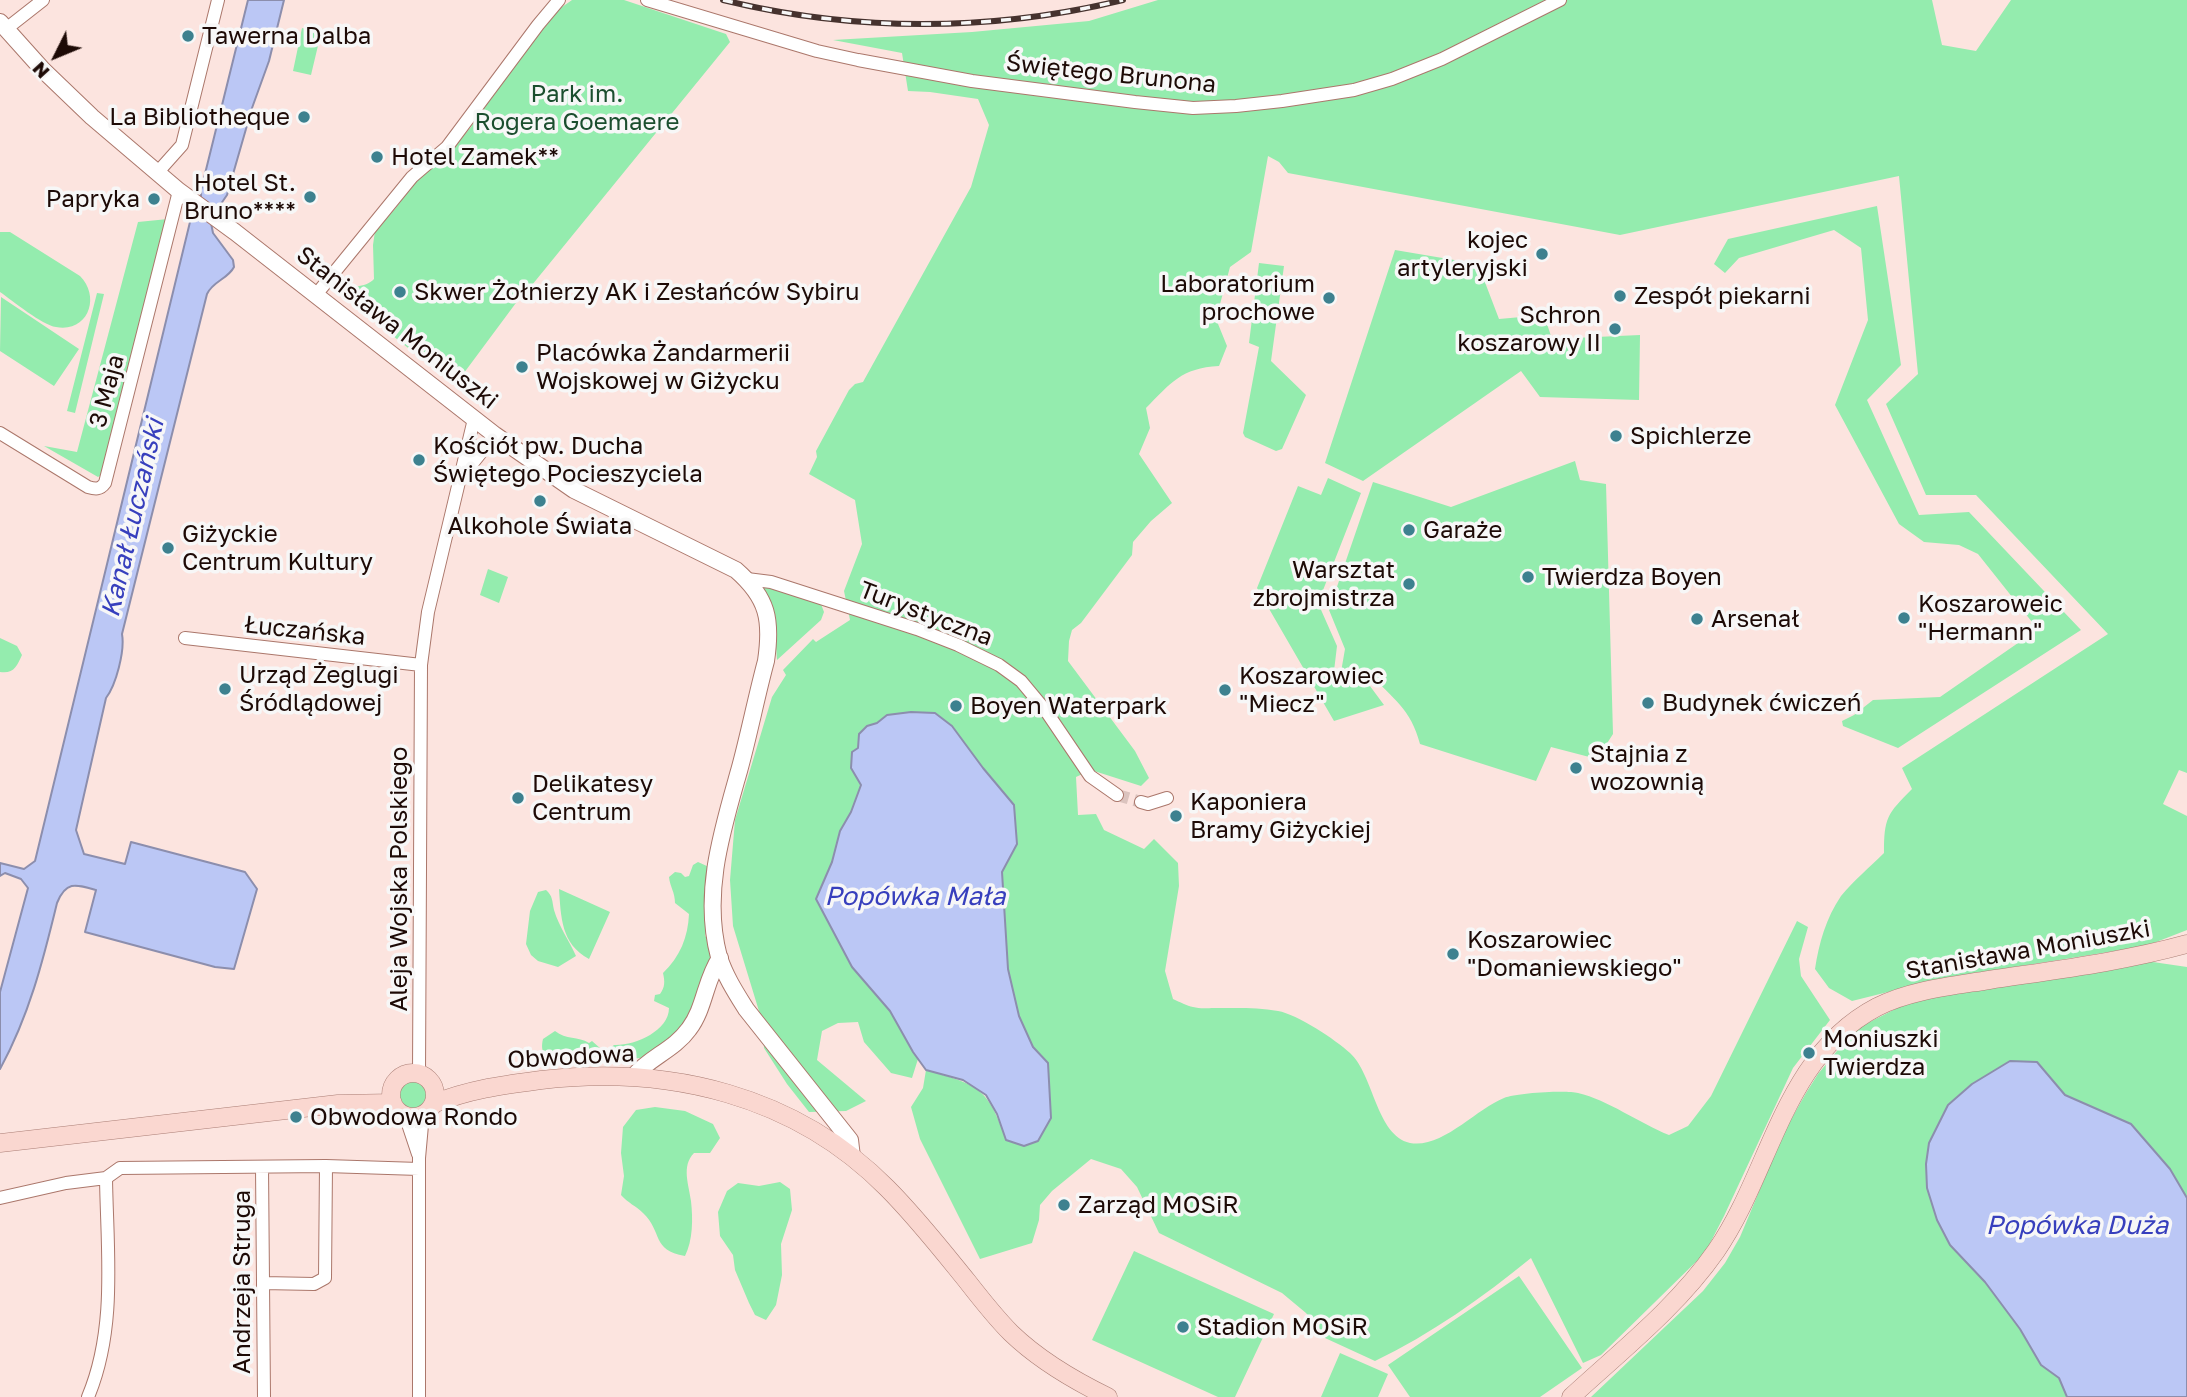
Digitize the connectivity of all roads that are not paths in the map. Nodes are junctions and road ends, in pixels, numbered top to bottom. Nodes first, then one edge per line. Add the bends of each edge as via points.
1 (43, 0) edge
2 (218, 0) edge
3 (559, 0) edge
4 (647, 0) edge
5 (1560, 0) edge
6 (3, 26) edge
7 (157, 173) junction
8 (179, 191) junction
9 (315, 296) junction
10 (474, 419) junction
11 (0, 433) edge
12 (495, 435) junction
13 (460, 480) junction
14 (747, 579) junction
15 (185, 638) dead end
16 (421, 665) junction
17 (1117, 795) tunnel mouth
18 (1167, 799) dead end
19 (1141, 802) tunnel mouth
20 (2187, 944) edge
21 (720, 958) junction
22 (634, 1076) junction
23 (426, 1078) junction
24 (484, 1087) junction
25 (409, 1105) junction
26 (0, 1143) edge
27 (852, 1157) junction
28 (419, 1163) junction
29 (326, 1166) junction
30 (262, 1167) junction
31 (106, 1178) junction
32 (0, 1198) edge
33 (263, 1283) junction
34 (89, 1397) edge
35 (264, 1397) edge
36 (419, 1397) edge
37 (1108, 1397) edge
38 (1571, 1397) edge

1 - 6 street
2 - 7 street via 182,145
3 - 9 street via 447,147 412,177
4 - 5 street, Świętego Brunona via 858,60 972,81 1194,107 1282,101 1392,79
6 - 7 street, Stanisława Moniuszki via 92,117
7 - 8 street, Stanisława Moniuszki
8 - 9 street, Stanisława Moniuszki
8 - 11 street, 3 Maja via 105,483 88,487
9 - 10 street, Stanisława Moniuszki
10 - 12 street, Stanisława Moniuszki
10 - 13 street, Aleja Wojska Polskiego
12 - 13 street, Aleja Wojska Polskiego
12 - 14 street, Stanisława Moniuszki via 575,490
13 - 16 street, Aleja Wojska Polskiego via 428,612
14 - 17 street, Turystyczna via 771,582 917,629 999,666 1021,681 1046,711 1090,776
14 - 21 street, Stanisława Moniuszki via 766,608 769,639 720,840 712,908
15 - 16 street, Łuczańska
16 - 23 street, Aleja Wojska Polskiego
18 - 19 street
20 - 38 main road, Stanisława Moniuszki via 2102,963 1941,988 1897,999 1860,1018 1827,1047 1797,1089 1730,1230 1705,1266 1640,1335
21 - 22 street via 687,1032
21 - 27 street, Stanisława Moniuszki via 746,1009 850,1140
22 - 24 main road, Obwodowa via 582,1076
22 - 27 main road, Obwodowa via 707,1087 748,1100 795,1121
23 - 24 main road, Obwodowa
23 - 25 main road via 435,1093
23 - 25 main road via 402,1076
24 - 25 main road, Obwodowa
25 - 26 main road, Obwodowa via 338,1104
25 - 28 street
27 - 37 main road, Stanisława Moniuszki via 918,1221 1012,1334 1049,1364
28 - 29 street
28 - 36 street
29 - 30 street
29 - 33 street via 325,1278 314,1284
30 - 31 street via 120,1168
30 - 33 street, Andrzeja Struga
31 - 32 street
31 - 34 street via 109,1301 102,1358
33 - 35 street, Andrzeja Struga

